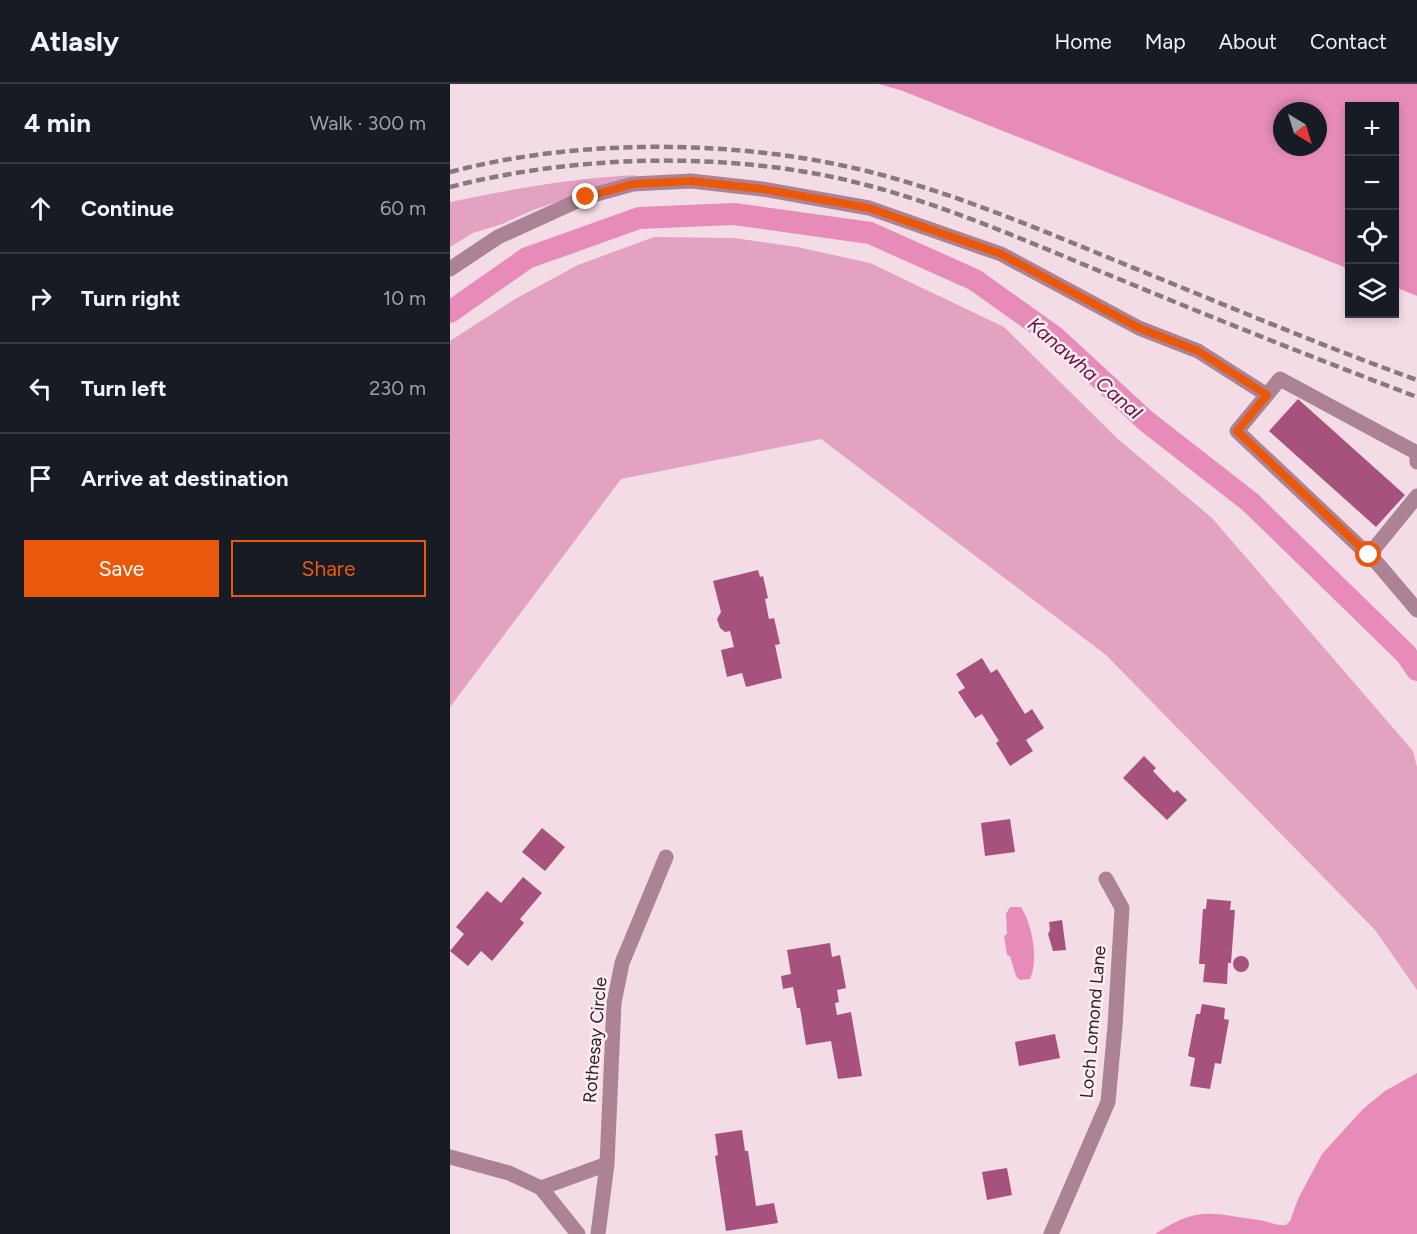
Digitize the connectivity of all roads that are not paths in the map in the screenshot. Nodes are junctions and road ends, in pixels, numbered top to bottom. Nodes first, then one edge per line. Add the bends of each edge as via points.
1 (450, 269) edge
2 (1267, 395) junction
3 (1417, 462) edge
4 (1417, 496) edge
5 (1369, 555) junction
6 (1417, 610) edge
7 (666, 857) dead end
8 (1106, 879) dead end
9 (450, 1157) edge
10 (607, 1164) junction
11 (542, 1188) junction
12 (578, 1234) edge
13 (598, 1234) edge
14 (1052, 1234) edge

1 - 2 street via 498,237 586,197 633,184 691,181 762,189 869,208 1001,254 1139,328 1198,351
2 - 3 street via 1280,379 1417,453
2 - 5 street via 1237,431
4 - 5 street
5 - 6 street
7 - 10 street, Rothesay Circle via 622,963 618,983
8 - 14 street, Loch Lomond Lane via 1122,908 1108,1102
9 - 11 street via 509,1173
10 - 11 street
10 - 13 street, Rothesay Circle
11 - 12 street

